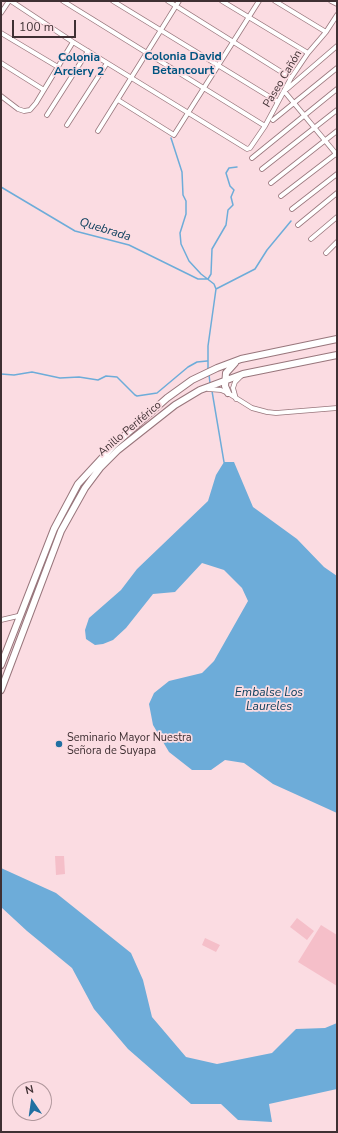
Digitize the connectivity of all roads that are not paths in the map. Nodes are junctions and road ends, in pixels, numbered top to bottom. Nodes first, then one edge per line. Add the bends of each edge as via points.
1 (10, 1) edge
2 (63, 1) edge
3 (113, 1) edge
4 (168, 1) edge
5 (179, 1) edge
6 (222, 1) edge
7 (259, 1) edge
8 (275, 1) edge
9 (331, 1) edge
10 (337, 4) edge
11 (3, 6) edge
12 (176, 6) junction
13 (1, 13) edge
14 (337, 15) edge
15 (248, 17) junction
16 (161, 30) junction
17 (326, 32) junction
18 (1, 33) edge
19 (233, 41) junction
20 (73, 42) junction
21 (337, 46) edge
22 (88, 51) junction
23 (146, 54) junction
24 (308, 54) junction
25 (1, 63) edge
26 (107, 63) junction
27 (219, 64) junction
28 (58, 67) junction
29 (337, 68) edge
30 (131, 77) junction
31 (291, 78) junction
32 (205, 88) junction
33 (337, 89) edge
34 (44, 90) junction
35 (284, 91) junction
36 (1, 96) edge
37 (118, 100) junction
38 (278, 102) junction
39 (294, 102) junction
40 (337, 110) edge
41 (189, 112) junction
42 (47, 115) dead end
43 (305, 116) junction
44 (273, 120) dead end
45 (67, 125) dead end
46 (265, 126) junction
47 (314, 128) junction
48 (98, 131) dead end
49 (337, 131) edge
50 (325, 141) junction
51 (337, 154) edge
52 (252, 158) dead end
53 (262, 169) dead end
54 (337, 174) edge
55 (271, 183) dead end
56 (337, 194) edge
57 (281, 196) dead end
58 (292, 209) dead end
59 (337, 217) edge
60 (298, 225) dead end
61 (311, 239) dead end
62 (337, 242) edge
63 (326, 253) dead end
64 (337, 339) edge
65 (336, 355) edge
66 (241, 359) junction
67 (243, 374) junction
68 (225, 379) junction
69 (200, 390) junction
70 (228, 393) junction
71 (237, 399) junction
72 (337, 408) edge
73 (18, 616) junction
74 (1, 620) edge
75 (1, 665) edge
76 (1, 690) edge

1 - 11 street
1 - 20 street
2 - 23 street
3 - 16 street
4 - 12 street
5 - 12 street
6 - 15 street
7 - 15 street
8 - 17 street
9 - 10 street
11 - 13 street
12 - 16 street
12 - 19 street
14 - 17 street, Paseo Cañón
15 - 19 street
15 - 24 street
16 - 23 street
16 - 27 street
17 - 24 street, Paseo Cañón
18 - 28 street
19 - 27 street
19 - 31 street
20 - 22 street
20 - 28 street
21 - 35 street
22 - 26 street
22 - 42 street
23 - 30 street
23 - 32 street
24 - 31 street, Paseo Cañón
25 - 34 street
26 - 30 street
26 - 45 street
27 - 32 street
27 - 38 street
28 - 34 street
29 - 39 street
30 - 37 street
30 - 41 street
31 - 35 street, Paseo Cañón
32 - 41 street
32 - 46 street
33 - 43 street
34 - 36 street via 30,110 24,111
35 - 38 street, Paseo Cañón
35 - 39 street
37 - 41 street via 173,136
37 - 48 street
38 - 46 street, Paseo Cañón
39 - 43 street
39 - 44 street
40 - 47 street
41 - 46 street, Paseo Cañón via 244,148 250,148
43 - 47 street
43 - 52 street
47 - 50 street
47 - 53 street
49 - 50 street
50 - 51 street
50 - 55 street
51 - 57 street
54 - 58 street
56 - 60 street
59 - 61 street
62 - 63 street
64 - 66 highway, Anillo Periférico
65 - 67 highway, Anillo Periférico
66 - 68 highway via 230,367
66 - 73 highway, Anillo Periférico via 216,368 186,384 167,398 95,464 78,484 54,529
67 - 68 highway, Anillo Periférico
67 - 71 street via 233,388
68 - 69 highway, Anillo Periférico
68 - 70 highway
69 - 70 street via 212,389
69 - 76 highway, Anillo Periférico via 175,405 118,450 85,488 61,531
70 - 71 street
71 - 72 street via 259,410 276,413
73 - 74 street
73 - 75 highway, Anillo Periférico

